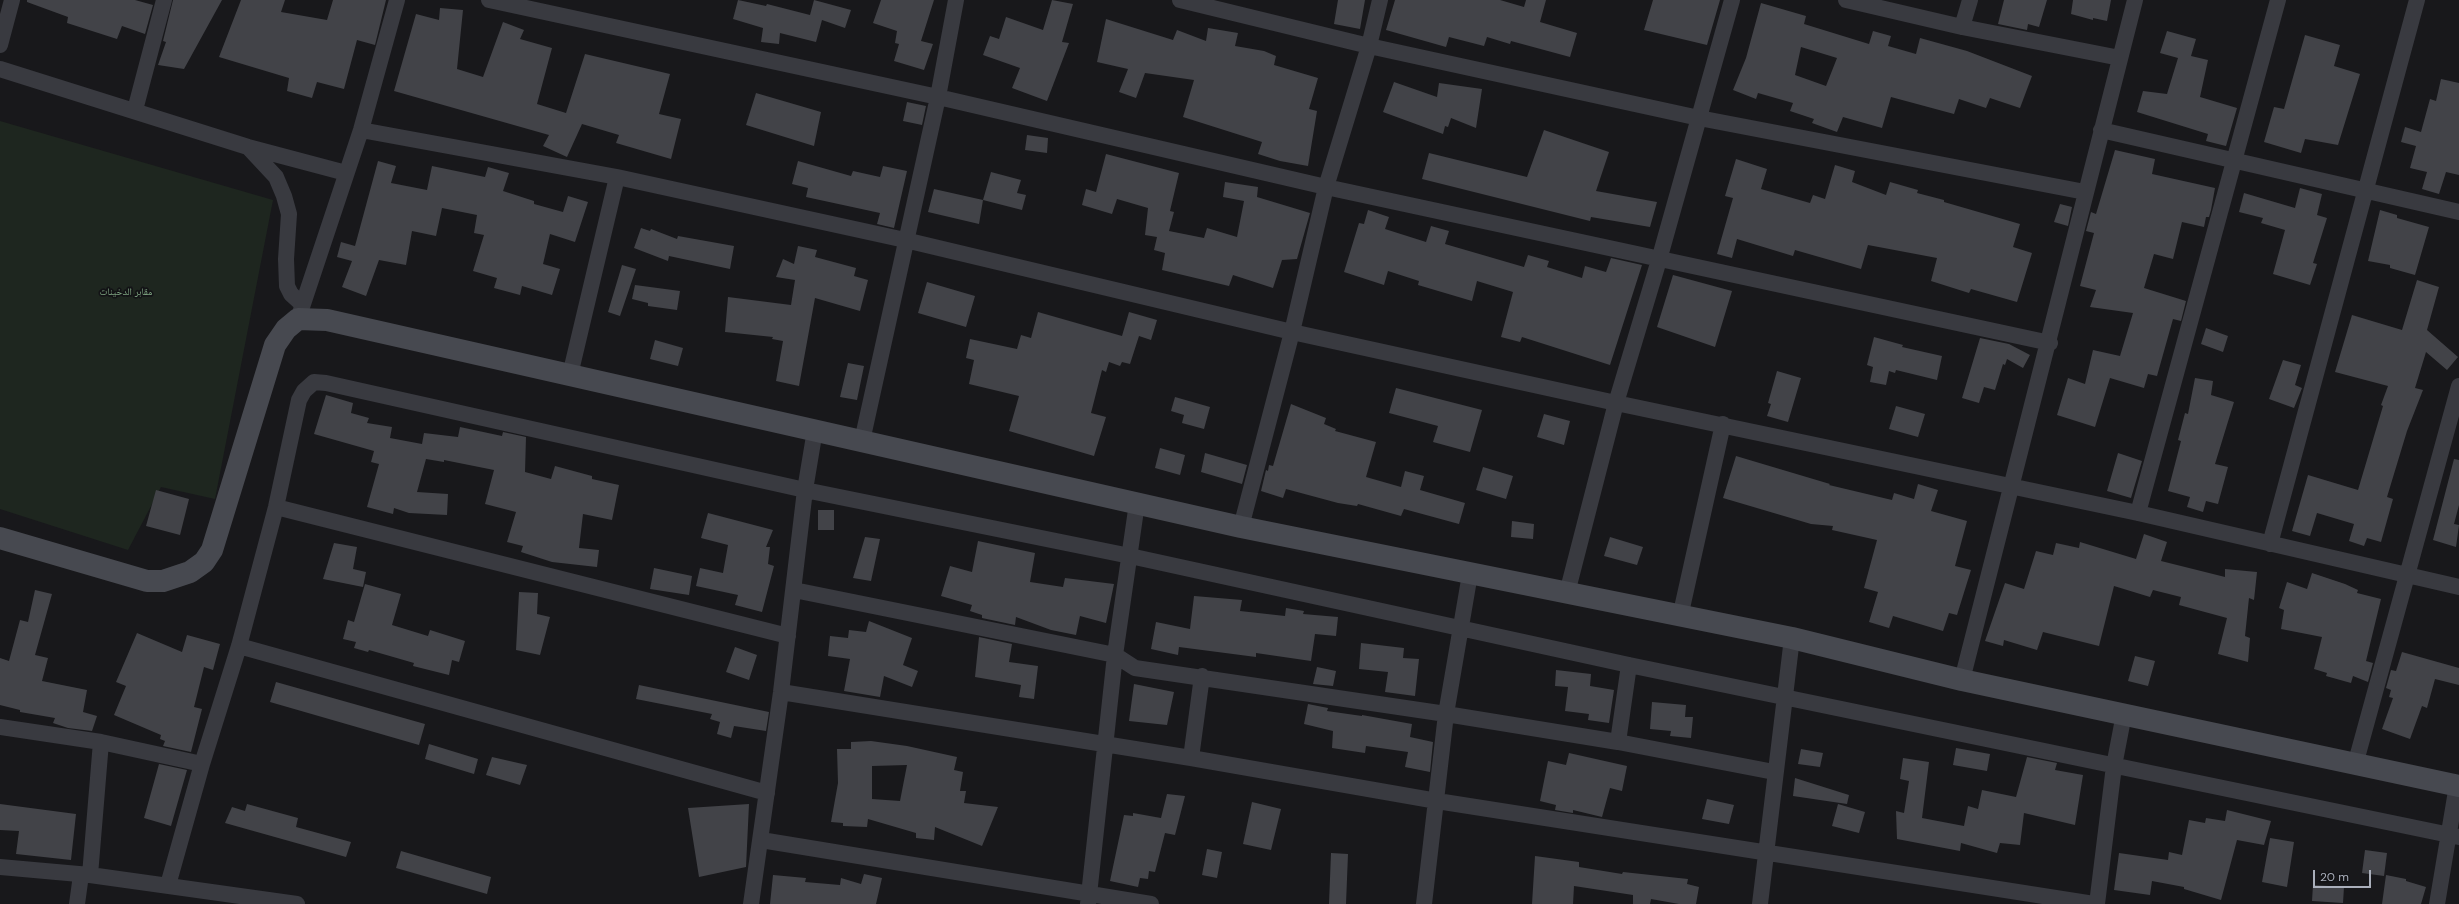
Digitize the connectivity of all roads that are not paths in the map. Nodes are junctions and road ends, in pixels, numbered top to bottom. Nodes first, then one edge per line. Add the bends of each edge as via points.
1 (12, 0) edge
2 (164, 0) edge
3 (397, 0) edge
4 (489, 0) edge
5 (956, 0) edge
6 (1180, 0) edge
7 (1380, 0) edge
8 (1732, 0) edge
9 (1846, 0) edge
10 (1970, 0) edge
11 (2135, 0) edge
12 (2278, 0) edge
13 (2417, 0) edge
14 (1199, 2) edge
15 (1962, 27) junction
16 (0, 45) edge
17 (1370, 46) junction
18 (2120, 58) junction
19 (0, 70) edge
20 (938, 97) junction
21 (135, 110) junction
22 (1699, 118) junction
23 (361, 130) junction
24 (2101, 130) junction
25 (248, 147) junction
26 (2235, 160) junction
27 (346, 173) junction
28 (617, 177) junction
29 (1326, 187) junction
30 (2365, 191) junction
31 (2085, 192) junction
32 (2459, 212) edge
33 (905, 240) junction
34 (1660, 260) junction
35 (300, 311) junction
36 (1292, 332) junction
37 (2050, 343) junction
38 (570, 375) junction
39 (2459, 386) edge
40 (1616, 403) junction
41 (1723, 424) junction
42 (2453, 429) edge
43 (815, 430) junction
44 (862, 441) junction
45 (2013, 487) junction
46 (805, 490) junction
47 (1137, 503) junction
48 (276, 507) junction
49 (2138, 512) junction
50 (1241, 527) junction
51 (0, 538) edge
52 (2270, 544) junction
53 (1130, 556) junction
54 (1470, 574) junction
55 (2408, 576) junction
56 (2459, 587) edge
57 (794, 590) junction
58 (1566, 593) junction
59 (1680, 617) junction
60 (1460, 628) junction
61 (788, 636) junction
62 (1792, 638) junction
63 (239, 646) junction
64 (1115, 655) junction
65 (1629, 665) junction
66 (1202, 676) junction
67 (1962, 680) junction
68 (781, 692) junction
69 (1784, 697) junction
70 (1446, 714) junction
71 (2124, 714) junction
72 (0, 728) edge
73 (100, 742) junction
74 (1618, 742) junction
75 (1106, 744) junction
76 (1192, 758) junction
77 (202, 764) junction
78 (2355, 765) junction
79 (2114, 766) junction
80 (1774, 772) junction
81 (2458, 785) edge
82 (768, 793) junction
83 (1437, 801) junction
84 (2453, 836) edge
85 (761, 840) junction
86 (1766, 853) junction
87 (0, 867) edge
88 (85, 875) junction
89 (168, 885) junction
90 (1089, 899) edge
91 (77, 904) edge
92 (297, 904) edge
93 (751, 904) edge
94 (1152, 904) edge
95 (1424, 904) edge
96 (1760, 904) edge
97 (2096, 904) edge
98 (2437, 904) edge

1 - 16 street
2 - 21 street
3 - 23 street
4 - 20 street
5 - 20 street
6 - 14 street
7 - 17 street
8 - 22 street
9 - 15 street
10 - 15 street
11 - 18 street
12 - 26 street
13 - 30 street
14 - 17 street
15 - 18 street
17 - 22 street
17 - 29 street
18 - 24 street
19 - 21 street
20 - 29 street
20 - 33 street
21 - 25 street
22 - 31 street
22 - 34 street
23 - 27 street
23 - 28 street
24 - 26 street
24 - 31 street
25 - 27 street
25 - 35 street via 276,177 284,196 289,214 287,286
26 - 30 street
26 - 49 street
27 - 35 street
28 - 33 street
28 - 38 street
29 - 34 street
29 - 36 street
30 - 32 street
30 - 52 street
31 - 37 street
33 - 36 street
33 - 44 street
34 - 37 street
34 - 40 street
35 - 38 street via 328,320
35 - 51 street via 275,345 212,550 204,562 190,572 163,581 147,581
36 - 40 street
36 - 50 street
37 - 45 street
38 - 43 street
39 - 42 street
40 - 41 street
40 - 58 street
41 - 45 street
41 - 59 street
42 - 55 street
43 - 44 street
43 - 46 street
44 - 47 street
45 - 49 street
45 - 67 street
46 - 48 street via 314,382 299,400
46 - 53 street
46 - 57 street
47 - 50 street
47 - 53 street
48 - 61 street
48 - 63 street
49 - 52 street
50 - 54 street
52 - 55 street
53 - 60 street
53 - 64 street
54 - 58 street
54 - 60 street
55 - 56 street
55 - 78 street
57 - 61 street
57 - 64 street
58 - 59 street
59 - 62 street
60 - 65 street
60 - 70 street
61 - 68 street
62 - 67 street
62 - 69 street
63 - 77 street
63 - 82 street
64 - 66 street via 1135,668
64 - 75 street
65 - 69 street
65 - 74 street
66 - 70 street
66 - 76 street
67 - 71 street
68 - 75 street
68 - 82 street
69 - 79 street
69 - 80 street
70 - 74 street
70 - 83 street
71 - 78 street
71 - 79 street
72 - 73 street
73 - 77 street
73 - 88 street
74 - 80 street
75 - 76 street
75 - 90 street
76 - 83 street
77 - 89 street
78 - 81 street
79 - 84 street
79 - 97 street
80 - 86 street
81 - 84 street
82 - 85 street
83 - 86 street
83 - 95 street
84 - 98 street
85 - 90 street
85 - 93 street
86 - 96 street
86 - 97 street
87 - 88 street
88 - 89 street
88 - 91 street
89 - 92 street
90 - 94 street

